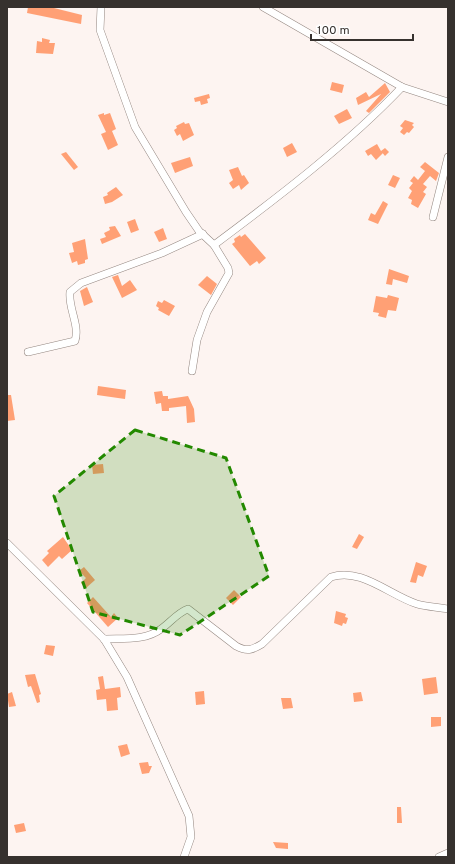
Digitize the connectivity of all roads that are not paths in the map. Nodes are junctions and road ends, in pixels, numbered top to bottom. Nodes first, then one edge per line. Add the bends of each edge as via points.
1 (101, 7) edge
2 (263, 7) edge
3 (402, 87) junction
4 (448, 102) edge
5 (448, 157) edge
6 (433, 217) dead end
7 (203, 234) junction
8 (214, 245) junction
9 (28, 352) dead end
10 (192, 371) dead end
11 (7, 543) edge
12 (448, 609) edge
13 (104, 639) junction
14 (448, 853) edge
15 (184, 857) edge
16 (439, 857) edge

1 - 7 street via 100,30 135,127 186,212
2 - 3 street
3 - 4 street
3 - 8 street via 379,112
5 - 6 street
7 - 8 street
7 - 9 street via 162,253 81,283 70,292 77,334 75,341
8 - 10 street via 229,273 207,312 197,340
11 - 13 street
12 - 13 street via 418,604 372,582 348,574 338,574 331,577 262,644 251,651 236,646 188,609 147,637
13 - 15 street via 127,677 189,816 191,837
14 - 16 street

